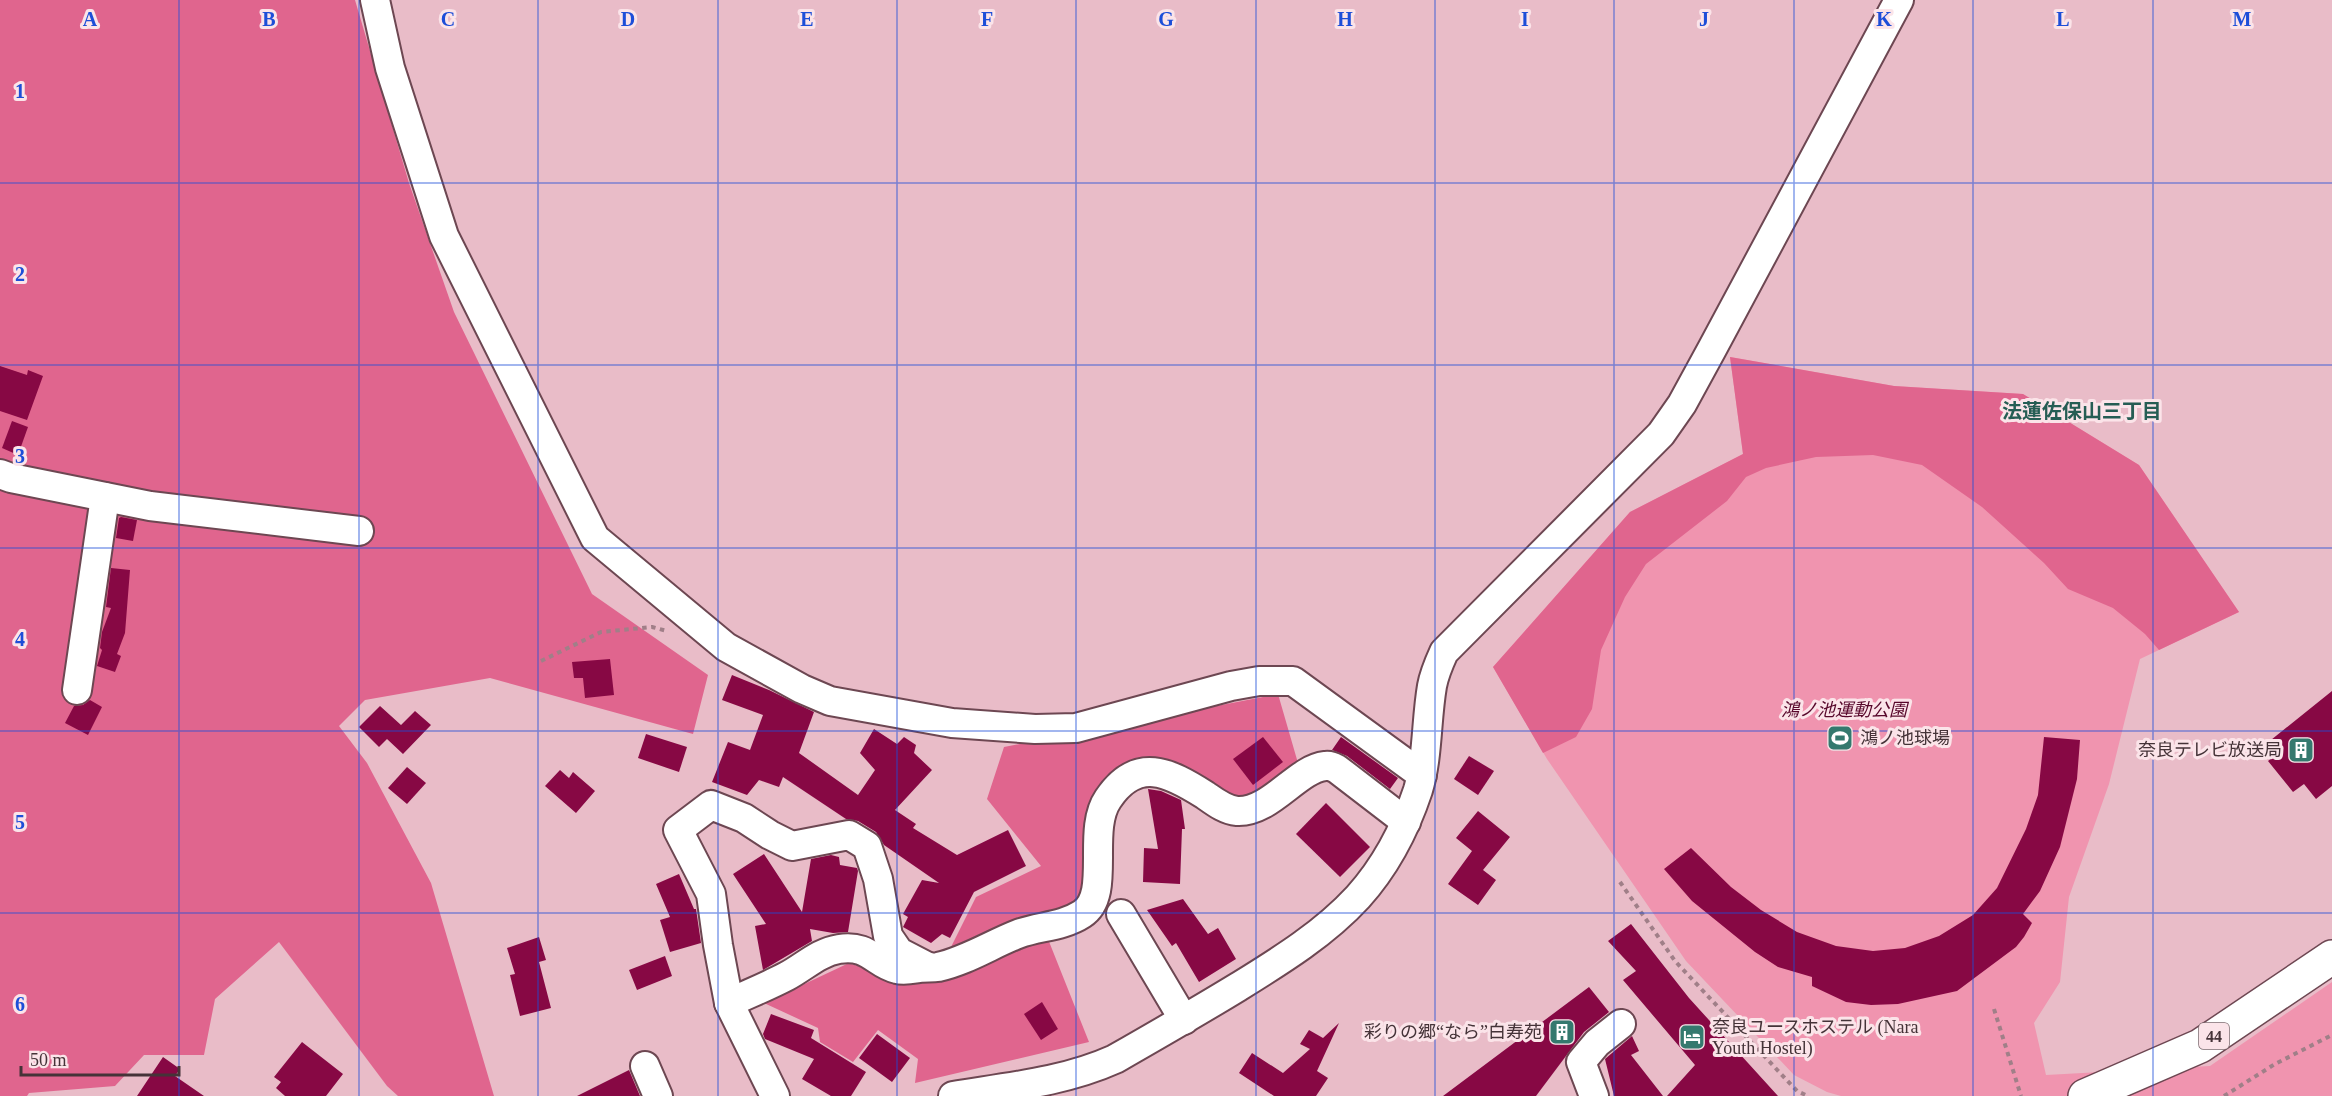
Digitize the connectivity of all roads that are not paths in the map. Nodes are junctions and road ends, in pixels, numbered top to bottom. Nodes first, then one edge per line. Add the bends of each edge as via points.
1 (375, 0) edge
2 (1899, 0) edge
3 (0, 474) edge
4 (105, 497) junction
5 (359, 531) dead end
6 (76, 690) dead end
7 (1422, 775) junction
8 (1406, 822) junction
9 (1121, 915) dead end
10 (2332, 957) edge
11 (928, 967) junction
12 (729, 1003) junction
13 (1184, 1020) junction
14 (1621, 1024) dead end
15 (645, 1066) dead end
16 (998, 1092) edge
17 (658, 1096) edge
18 (775, 1096) edge
19 (953, 1096) edge
20 (1594, 1096) edge
21 (2085, 1096) edge

1 - 7 street via 390,68 444,236 595,538 726,647 830,701 952,723 1035,729 1076,728 1231,686 1293,681
2 - 7 street via 1682,404 1661,434 1444,652 1432,685
3 - 4 street
4 - 5 street
4 - 6 street
7 - 8 street
8 - 11 street via 1330,766 1323,765 1272,798 1239,811 1228,810 1171,776 1145,771 1122,781 1106,802 1098,827 1095,898 1084,913 1065,923 1018,934 938,967
8 - 13 street via 1373,878 1337,917 1275,964
9 - 13 street
10 - 21 main road, 44 via 2199,1046
11 - 12 street via 897,969 855,948 839,949
11 - 12 street via 899,952 888,936 878,879 867,846 849,835 792,846 744,818 711,805 678,830 711,894
12 - 18 street
13 - 16 street via 1092,1069
14 - 20 street via 1581,1062
15 - 17 street
16 - 19 street

